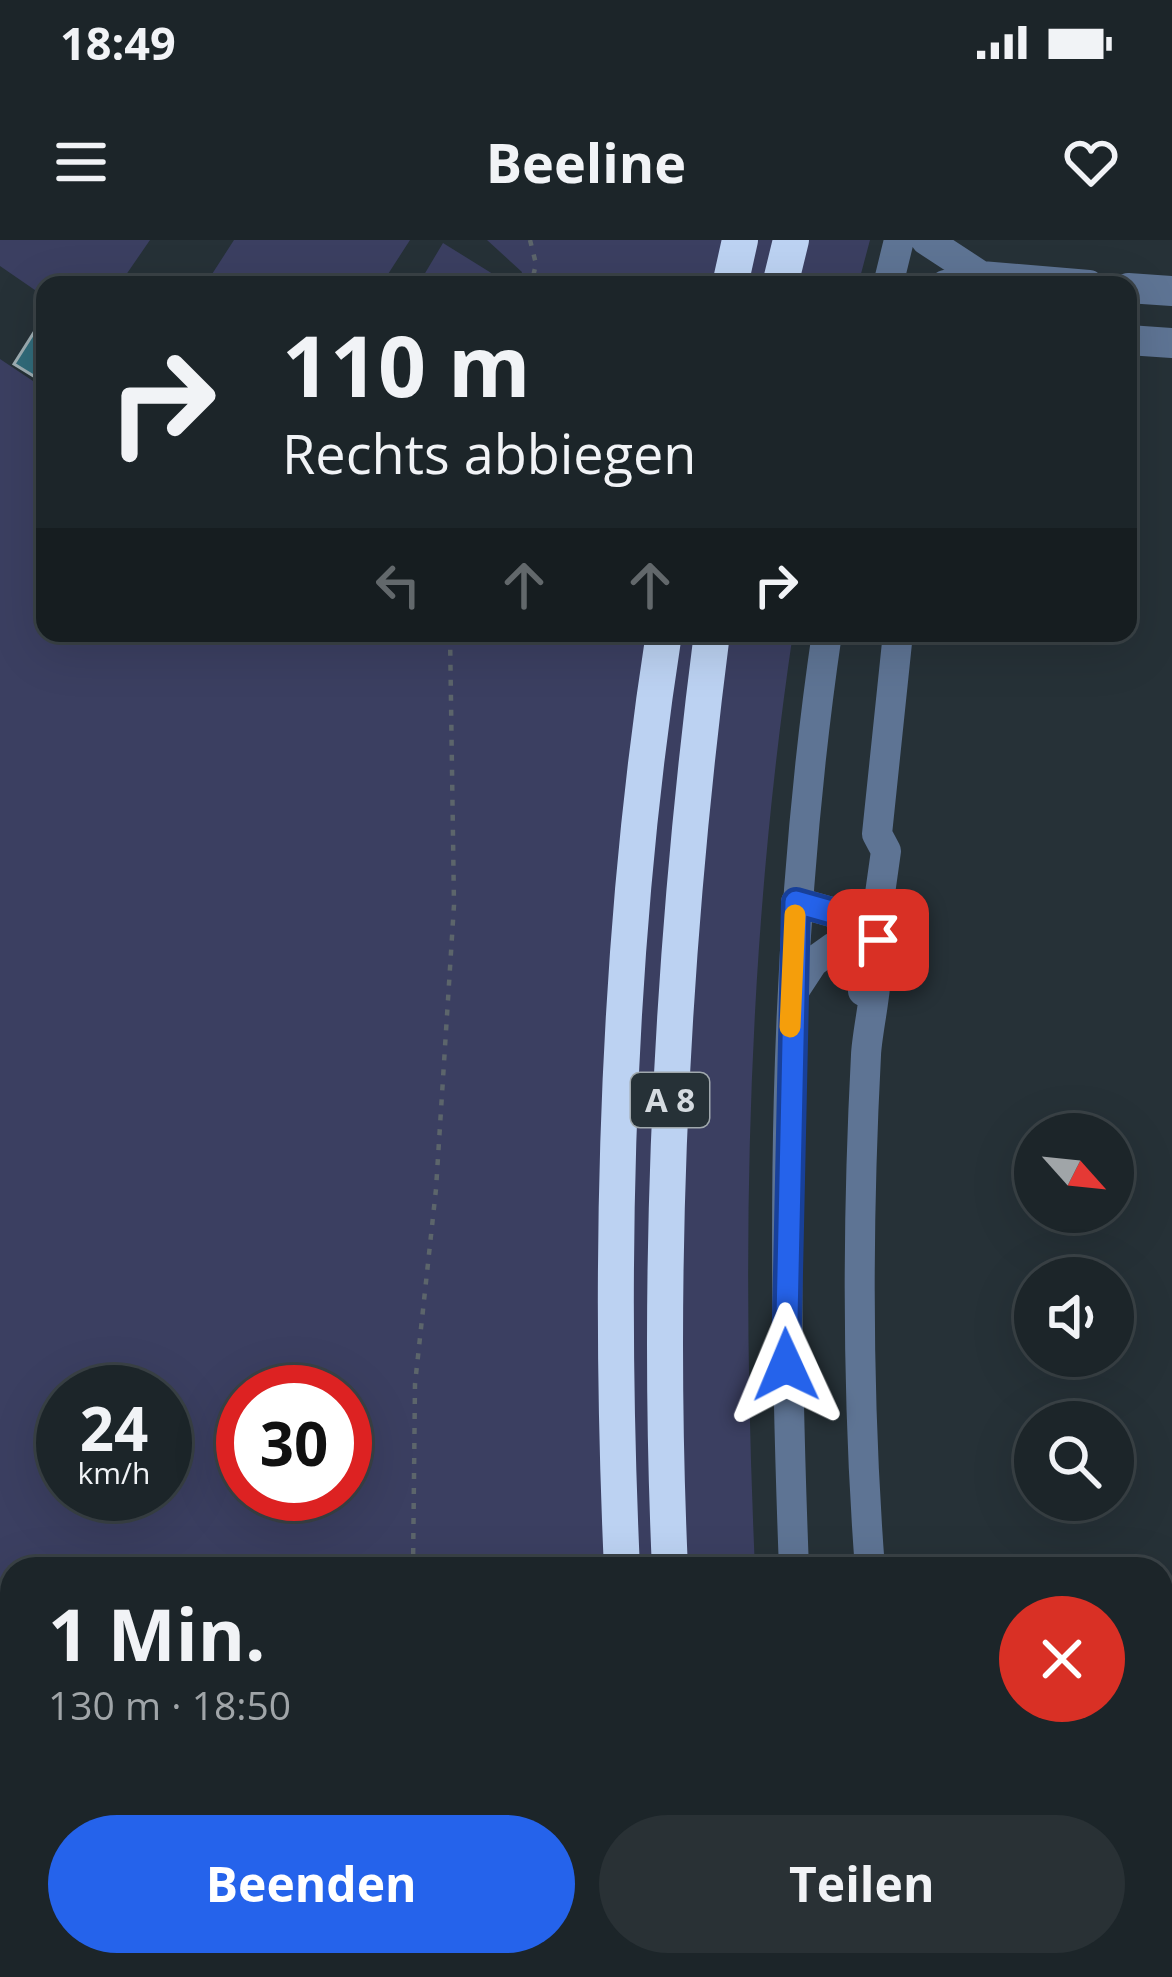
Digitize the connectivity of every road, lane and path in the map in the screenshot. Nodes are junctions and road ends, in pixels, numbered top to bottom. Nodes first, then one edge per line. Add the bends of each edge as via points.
1 (530, 240) edge
2 (740, 240) edge
3 (791, 240) edge
4 (899, 240) edge
5 (926, 240) edge
6 (533, 276) edge
7 (732, 276) edge
8 (783, 276) edge
9 (889, 276) edge
10 (981, 276) edge
11 (1137, 289) edge
12 (1172, 291) edge
13 (1137, 341) edge
14 (1172, 344) edge
15 (450, 642) edge
16 (662, 642) edge
17 (711, 642) edge
18 (826, 642) edge
19 (897, 642) edge
20 (796, 902) junction
21 (875, 929) junction
22 (790, 997) junction
23 (868, 1015) junction
24 (413, 1557) edge
25 (622, 1557) edge
26 (670, 1557) edge
27 (794, 1557) edge
28 (869, 1557) edge

1 - 6 path
2 - 7 highway
3 - 8 highway
4 - 9 street
5 - 10 street
11 - 12 street
13 - 14 street
15 - 24 path via 454,905 415,1384
16 - 25 highway, A 8 via 621,1109
17 - 26 highway, A 8 / A 8 via 670,1110
18 - 20 street
19 - 21 street
20 - 21 street
20 - 22 street
21 - 23 street
22 - 23 street via 824,950 850,950 864,962
22 - 27 street via 785,1288
23 - 28 street via 858,1290

